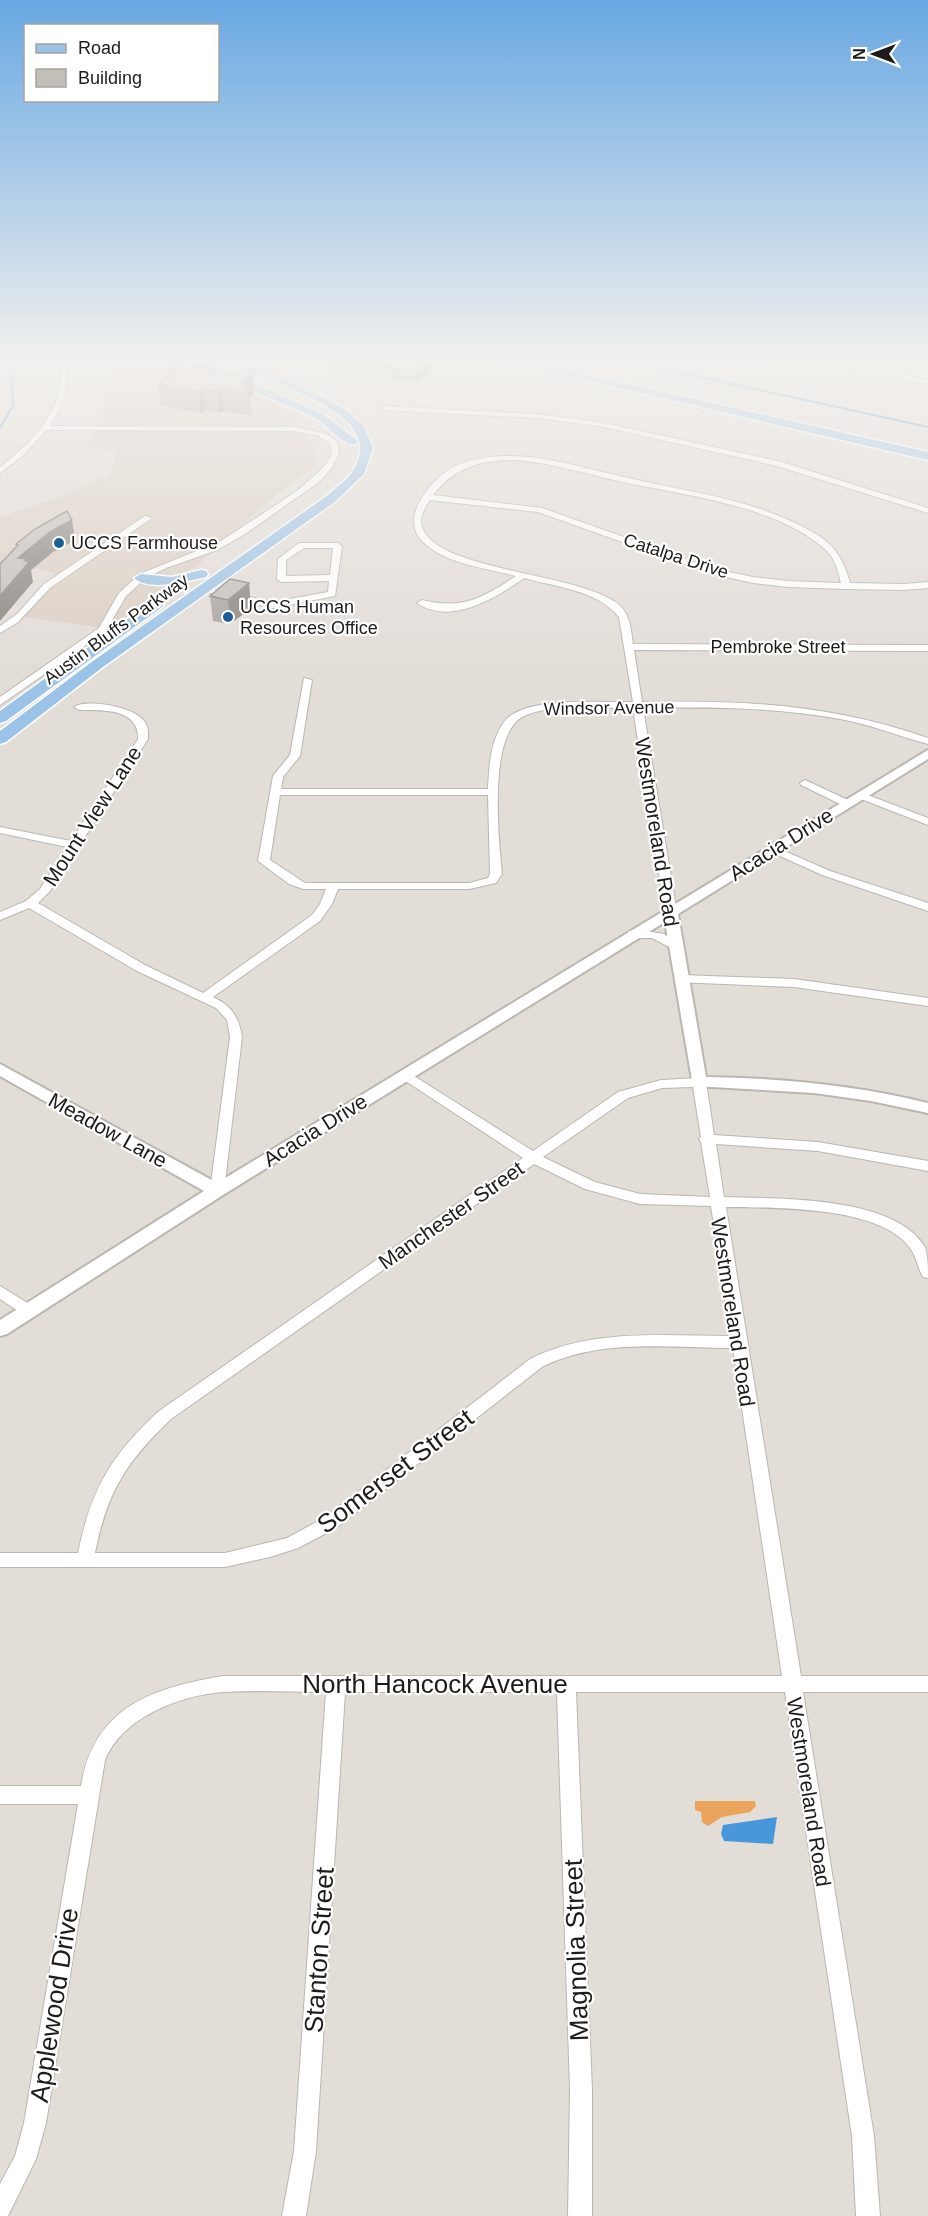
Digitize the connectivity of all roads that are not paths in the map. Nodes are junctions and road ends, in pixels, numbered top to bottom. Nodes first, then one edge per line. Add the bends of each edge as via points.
1 (13, 460) edge
2 (333, 460) edge
3 (352, 460) edge
4 (365, 460) edge
5 (486, 460) edge
6 (530, 460) edge
7 (771, 460) edge
8 (0, 471) edge
9 (856, 481) dead end
10 (844, 486) junction
11 (428, 497) junction
12 (928, 511) edge
13 (148, 518) dead end
14 (431, 544) junction
15 (418, 546) dead end
16 (201, 574) junction
17 (523, 575) junction
18 (141, 578) junction
19 (335, 578) junction
20 (928, 585) edge
21 (846, 586) junction
22 (203, 590) junction
23 (166, 598) junction
24 (422, 603) dead end
25 (0, 630) edge
26 (628, 647) junction
27 (928, 648) edge
28 (307, 680) dead end
29 (0, 702) edge
30 (637, 706) junction
31 (79, 707) dead end
32 (0, 718) edge
33 (0, 739) edge
34 (928, 741) edge
35 (928, 754) edge
36 (805, 783) dead end
37 (274, 792) junction
38 (493, 792) junction
39 (860, 795) junction
40 (846, 803) junction
41 (928, 822) edge
42 (0, 830) edge
43 (74, 845) junction
44 (773, 849) junction
45 (333, 887) junction
46 (30, 903) junction
47 (928, 907) edge
48 (671, 913) junction
49 (0, 915) edge
50 (633, 934) junction
51 (675, 946) junction
52 (681, 980) junction
53 (204, 998) junction
54 (928, 1002) edge
55 (0, 1069) edge
56 (406, 1075) junction
57 (699, 1082) junction
58 (928, 1108) edge
59 (706, 1138) junction
60 (534, 1158) junction
61 (928, 1166) edge
62 (217, 1191) junction
63 (716, 1202) junction
64 (928, 1273) edge
65 (0, 1291) edge
66 (29, 1311) junction
67 (0, 1329) edge
68 (738, 1342) junction
69 (0, 1560) edge
70 (85, 1560) junction
71 (336, 1684) junction
72 (928, 1684) edge
73 (566, 1685) junction
74 (792, 1685) junction
75 (0, 1795) edge
76 (89, 1795) junction
77 (0, 2208) edge
78 (294, 2216) edge
79 (580, 2216) edge
80 (868, 2216) edge

1 - 8 street
2 - 18 street via 306,489 225,543 171,562
3 - 16 main road, Austin Bluffs Parkway via 331,487
4 - 22 main road, Austin Bluffs Parkway via 344,489
5 - 11 street via 448,472
6 - 21 street via 730,504 774,518 829,549 841,564
7 - 10 street
9 - 10 street
10 - 12 street
11 - 14 street via 418,513 417,524
11 - 21 street, Catalpa Drive via 539,510 732,576 779,584
13 - 25 street via 52,583 20,617
14 - 15 street
14 - 17 street, Westmoreland Road via 457,558
16 - 18 main road via 171,581
16 - 22 main road via 198,585
16 - 23 main road, Austin Bluffs Parkway
17 - 24 street via 476,603 436,607
17 - 26 street, Westmoreland Road via 609,601 624,617
18 - 23 main road via 166,586
18 - 29 street via 122,595 102,630
19 - 19 street via 338,546 302,545 282,559 281,579
19 - 22 street via 332,594 273,605
20 - 21 street, Catalpa Drive
22 - 33 main road, Austin Bluffs Parkway
23 - 32 main road, Austin Bluffs Parkway
26 - 27 street, Pembroke Street
26 - 30 street, Westmoreland Road
28 - 37 street via 295,756 278,776
30 - 34 street, Windsor Avenue via 791,709 859,720
30 - 38 street, Windsor Avenue via 550,707 515,717 502,731
30 - 48 street, Westmoreland Road
31 - 43 street, Mount View Lane via 124,712 142,724 145,732
35 - 39 street, Acacia Drive
36 - 40 street
37 - 38 street
37 - 45 street via 264,861 303,886
38 - 45 street, Windsor Avenue via 496,874 492,881 469,886
39 - 40 street, Acacia Drive
39 - 41 street
40 - 44 street, Acacia Drive
42 - 43 street
43 - 46 street, Mount View Lane via 44,891
44 - 47 street via 837,877
44 - 48 street, Acacia Drive
45 - 53 street via 316,918
46 - 49 street, Mount View Lane
46 - 53 street via 141,968
48 - 50 street, Acacia Drive
48 - 51 street, Westmoreland Road
50 - 51 street via 662,935
50 - 56 street, Acacia Drive
51 - 52 street, Westmoreland Road
52 - 54 street via 794,983
52 - 57 street, Westmoreland Road
53 - 62 street via 227,1011 235,1027
55 - 62 street, Meadow Lane
56 - 60 street
56 - 62 street, Acacia Drive
57 - 58 street, Manchester Street via 783,1083 886,1097
57 - 59 street, Westmoreland Road
57 - 60 street, Manchester Street via 661,1084 629,1092
59 - 61 street via 814,1145
59 - 63 street, Westmoreland Road
60 - 63 street via 570,1178 616,1194
60 - 70 street, Manchester Street via 165,1415 133,1449 106,1488 95,1513
62 - 66 street, Acacia Drive
63 - 64 street via 815,1205 876,1218 894,1226 918,1248
63 - 68 street, Westmoreland Road
65 - 66 street
66 - 67 street, Acacia Drive
68 - 70 street, Somerset Street via 607,1342 553,1354 528,1369 330,1523 292,1543 225,1560
68 - 74 street, Westmoreland Road
69 - 70 street, Somerset Street
71 - 73 street, North Hancock Avenue
71 - 76 street, North Hancock Avenue via 223,1684 178,1692 154,1702 115,1731 99,1750
71 - 78 street, Stanton Street via 305,2151
72 - 74 street, North Hancock Avenue
73 - 74 street, North Hancock Avenue
73 - 79 street, Magnolia Street via 581,2090
74 - 80 street, Westmoreland Road via 863,2136
75 - 76 street
76 - 77 street, Applewood Drive via 34,2123 25,2159

